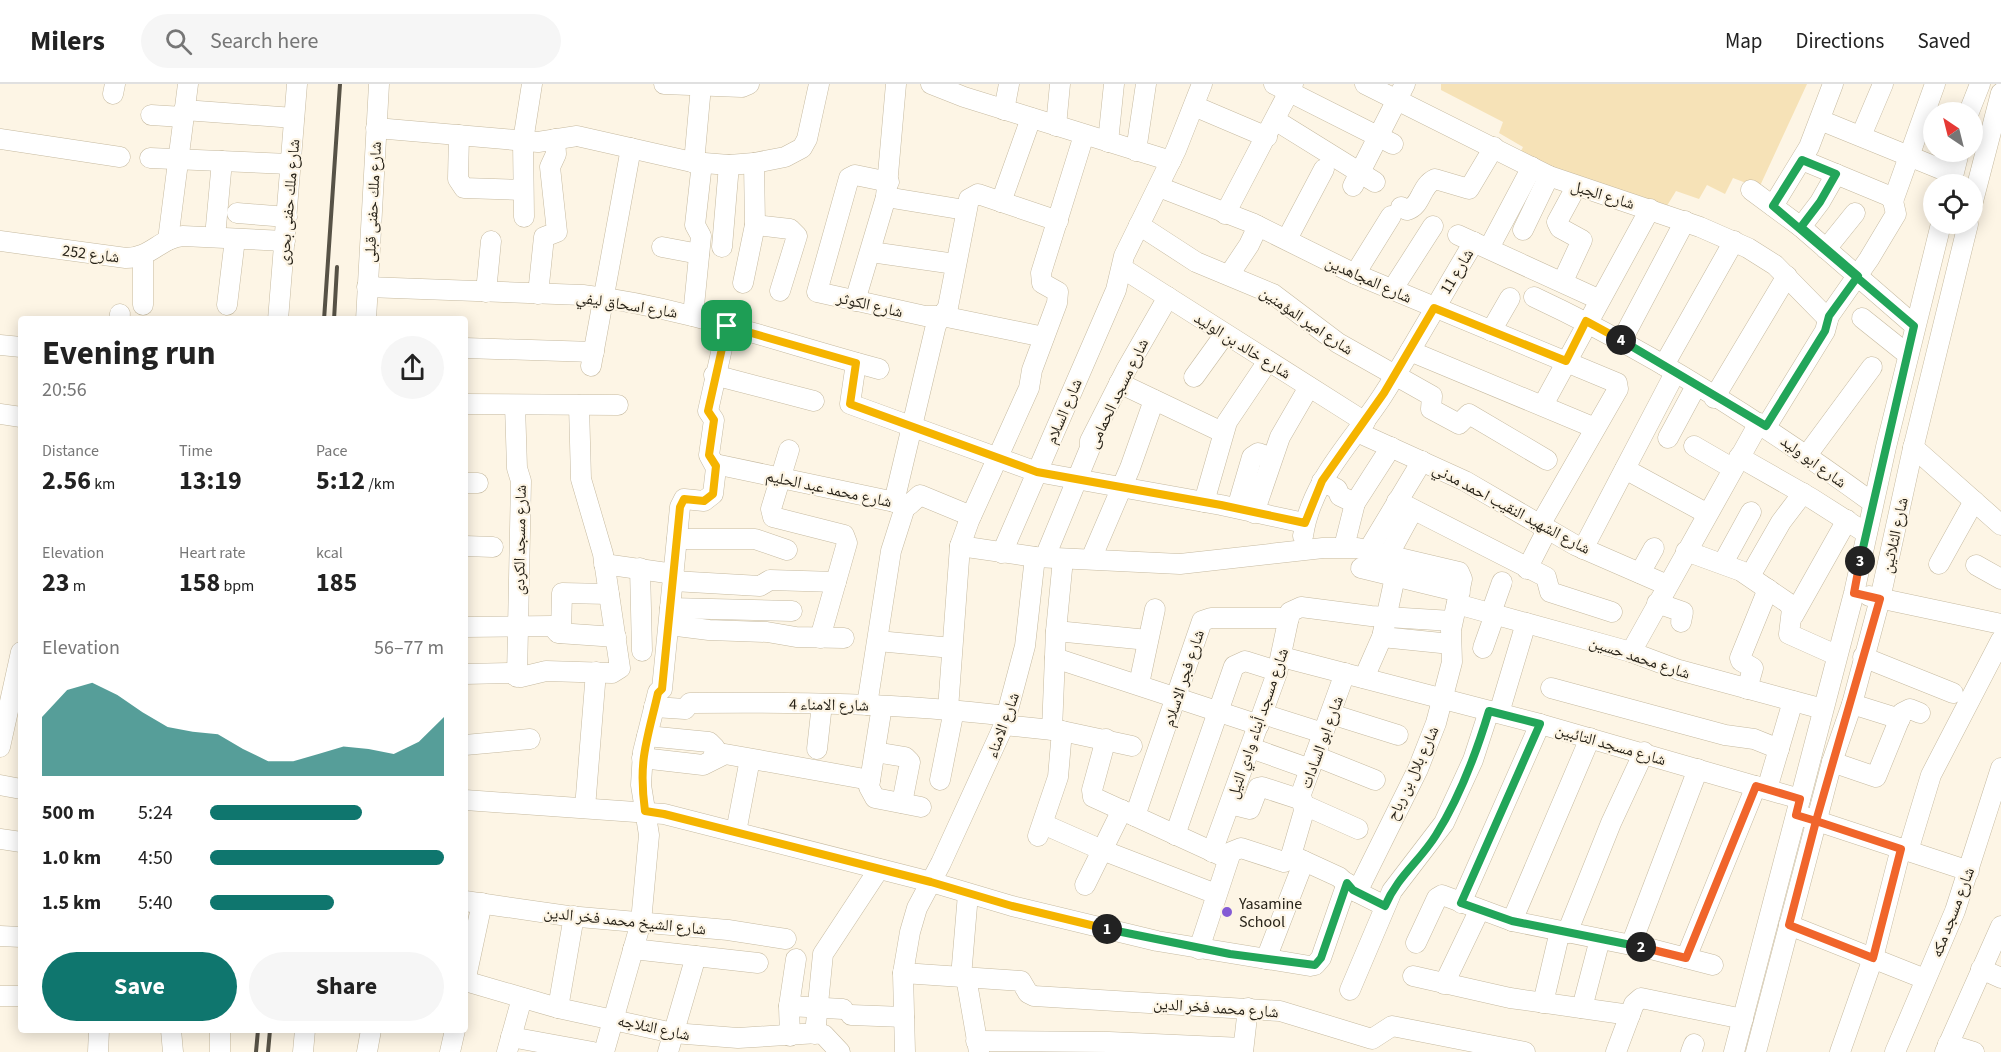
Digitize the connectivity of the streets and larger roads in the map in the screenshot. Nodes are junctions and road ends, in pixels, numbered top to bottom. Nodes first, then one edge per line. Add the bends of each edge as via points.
1 (188, 84) edge
2 (297, 84) edge
3 (379, 84) edge
4 (532, 84) edge
5 (664, 84) edge
6 (749, 84) edge
7 (819, 84) edge
8 (896, 84) edge
9 (931, 84) edge
10 (1009, 84) edge
11 (1060, 84) edge
12 (1114, 84) edge
13 (1146, 84) edge
14 (1202, 84) edge
15 (1365, 84) edge
16 (1833, 84) edge
17 (1883, 84) edge
18 (1935, 84) edge
19 (1980, 84) edge
20 (689, 85) edge
21 (1286, 86) edge
22 (965, 90) edge
23 (1401, 92) edge
24 (2001, 93) edge
25 (1973, 102) edge
26 (1194, 106) junction
27 (1004, 110) junction
28 (184, 113) junction
29 (151, 115) dead end
30 (294, 118) junction
31 (1031, 118) junction
32 (1820, 120) junction
33 (1056, 126) junction
34 (376, 128) junction
35 (1271, 128) junction
36 (459, 135) junction
37 (1084, 135) junction
38 (1861, 136) junction
39 (0, 139) edge
40 (555, 139) junction
41 (1385, 140) junction
42 (524, 141) junction
43 (1108, 142) junction
44 (1494, 147) junction
45 (631, 148) junction
46 (1136, 151) junction
47 (1910, 156) junction
48 (120, 157) dead end
49 (150, 158) dead end
50 (179, 159) junction
51 (1802, 160) junction
52 (222, 161) junction
53 (1171, 161) junction
54 (698, 163) junction
55 (754, 163) junction
56 (290, 164) junction
57 (729, 165) junction
58 (1324, 169) dead end
59 (1541, 172) junction
60 (1836, 174) junction
61 (1943, 174) edge
62 (1980, 174) edge
63 (1159, 187) junction
64 (1576, 187) junction
65 (887, 189) junction
66 (523, 190) junction
67 (1751, 190) dead end
68 (1888, 197) junction
69 (1001, 202) junction
70 (1773, 206) junction
71 (1650, 209) junction
72 (965, 210) junction
73 (237, 213) dead end
74 (1856, 213) dead end
75 (1225, 214) junction
76 (287, 217) junction
77 (524, 217) dead end
78 (1058, 221) junction
79 (1685, 221) junction
80 (755, 225) junction
81 (1139, 225) junction
82 (1258, 226) junction
83 (1433, 226) dead end
84 (1801, 227) junction
85 (1523, 230) dead end
86 (1938, 234) edge
87 (1966, 234) edge
88 (225, 238) junction
89 (1287, 239) junction
90 (168, 240) junction
91 (0, 241) edge
92 (285, 241) junction
93 (491, 241) dead end
94 (1734, 241) junction
95 (1474, 242) junction
96 (722, 246) dead end
97 (662, 247) dead end
98 (1826, 249) junction
99 (871, 252) junction
100 (699, 254) junction
101 (143, 256) junction
102 (955, 264) junction
103 (1122, 268) junction
104 (1355, 274) junction
105 (1229, 275) junction
106 (1787, 276) junction
107 (1858, 276) junction
108 (1563, 281) junction
109 (743, 283) dead end
110 (368, 287) junction
111 (1392, 290) junction
112 (780, 291) dead end
113 (486, 292) junction
114 (538, 294) junction
115 (602, 297) junction
116 (1168, 297) junction
117 (1534, 297) dead end
118 (1510, 298) dead end
119 (1599, 299) junction
120 (855, 301) junction
121 (143, 305) dead end
122 (227, 305) dead end
123 (1434, 308) junction
124 (278, 316) edge
125 (366, 316) edge
126 (693, 316) junction
127 (942, 316) junction
128 (1862, 318) dead end
129 (1828, 319) junction
130 (1586, 321) junction
131 (727, 326) junction
132 (1914, 326) junction
133 (1491, 331) junction
134 (1225, 334) junction
135 (1044, 337) junction
136 (1622, 340) junction
137 (0, 345) edge
138 (18, 348) edge
139 (468, 348) edge
140 (1410, 351) junction
141 (1907, 354) junction
142 (1268, 361) junction
143 (1566, 361) junction
144 (856, 363) junction
145 (1872, 367) dead end
146 (879, 369) dead end
147 (1670, 369) junction
148 (714, 375) junction
149 (1194, 376) dead end
150 (1394, 376) junction
151 (1119, 383) junction
152 (1309, 387) junction
153 (1696, 387) junction
154 (1714, 398) junction
155 (1154, 400) junction
156 (814, 401) dead end
157 (468, 404) edge
158 (515, 405) junction
159 (579, 405) junction
160 (618, 405) dead end
161 (1543, 405) junction
162 (0, 414) edge
163 (18, 417) edge
164 (912, 425) junction
165 (1762, 425) junction
166 (1361, 427) junction
167 (1595, 428) junction
168 (1222, 432) junction
169 (1668, 438) dead end
170 (1694, 446) dead end
171 (1391, 447) junction
172 (1886, 447) junction
173 (789, 450) dead end
174 (1912, 450) junction
175 (1807, 455) junction
176 (997, 458) junction
177 (1547, 460) dead end
178 (1422, 461) junction
179 (1736, 462) junction
180 (715, 464) junction
181 (1625, 469) junction
182 (1037, 472) junction
183 (781, 477) junction
184 (1077, 480) junction
185 (1322, 481) junction
186 (1122, 489) junction
187 (1803, 493) junction
188 (1974, 501) junction
189 (1204, 502) junction
190 (900, 503) junction
191 (1355, 503) junction
192 (1873, 503) junction
193 (1405, 506) junction
194 (1245, 511) junction
195 (1751, 512) dead end
196 (1706, 513) junction
197 (971, 516) junction
198 (1847, 520) junction
199 (1305, 523) junction
200 (2001, 525) edge
201 (1543, 527) junction
202 (1866, 533) junction
203 (677, 539) junction
204 (468, 546) edge
205 (960, 546) junction
206 (493, 547) dead end
207 (1344, 547) junction
208 (1654, 548) dead end
209 (1369, 549) junction
210 (1583, 549) junction
211 (788, 550) dead end
212 (1302, 550) junction
213 (1686, 551) junction
214 (1002, 553) junction
215 (1389, 554) junction
216 (1048, 558) junction
217 (1091, 560) junction
218 (1723, 563) junction
219 (604, 564) junction
220 (1939, 564) dead end
221 (1976, 565) dead end
222 (640, 568) junction
223 (1361, 568) dead end
224 (1527, 569) junction
225 (1640, 573) junction
226 (1750, 576) junction
227 (673, 577) junction
228 (1395, 577) junction
229 (2001, 579) edge
230 (836, 582) junction
231 (1502, 582) dead end
232 (1667, 585) junction
233 (1768, 589) junction
234 (1854, 593) junction
235 (609, 594) junction
236 (1458, 599) junction
237 (1880, 599) junction
238 (1658, 603) junction
239 (1155, 609) dead end
240 (792, 611) dead end
241 (1612, 612) dead end
242 (1493, 614) junction
243 (670, 616) junction
244 (1793, 616) junction
245 (1388, 617) junction
246 (1288, 618) junction
247 (1681, 621) dead end
248 (1526, 623) junction
249 (2001, 624) edge
250 (517, 626) junction
251 (468, 627) edge
252 (1056, 631) junction
253 (561, 633) junction
254 (616, 637) junction
255 (1382, 637) junction
256 (820, 638) junction
257 (844, 638) dead end
258 (1148, 640) junction
259 (2001, 640) edge
260 (878, 641) junction
261 (1451, 645) junction
262 (952, 648) junction
263 (1483, 648) dead end
264 (642, 651) dead end
265 (1630, 652) junction
266 (1836, 655) junction
267 (1863, 657) junction
268 (1055, 658) junction
269 (1280, 664) junction
270 (15, 665) edge
271 (596, 672) junction
272 (468, 674) edge
273 (1355, 675) junction
274 (518, 677) junction
275 (1139, 684) junction
276 (1551, 688) dead end
277 (1747, 689) junction
278 (1953, 693) dead end
279 (1177, 698) junction
280 (1443, 699) junction
281 (1793, 701) junction
282 (822, 704) junction
283 (1852, 704) junction
284 (875, 705) junction
285 (654, 707) junction
286 (951, 709) junction
287 (1823, 709) junction
288 (1218, 711) junction
289 (1494, 712) junction
290 (1920, 712) dead end
291 (1330, 714) junction
292 (1900, 718) junction
293 (1261, 720) junction
294 (1006, 721) junction
295 (1540, 724) junction
296 (1057, 731) junction
297 (1323, 733) junction
298 (647, 735) junction
299 (1398, 735) dead end
300 (1590, 738) junction
301 (530, 739) dead end
302 (1106, 739) junction
303 (468, 745) edge
304 (1132, 746) dead end
305 (0, 747) edge
306 (1251, 748) junction
307 (817, 749) dead end
308 (1779, 749) junction
309 (875, 752) junction
310 (1644, 752) junction
311 (642, 758) junction
312 (713, 759) junction
313 (750, 759) junction
314 (1832, 762) junction
315 (1313, 763) junction
316 (2001, 768) edge
317 (1698, 769) junction
318 (870, 780) junction
319 (940, 780) dead end
320 (1374, 780) dead end
321 (0, 785) edge
322 (18, 788) edge
323 (1761, 788) junction
324 (468, 800) edge
325 (1995, 801) edge
326 (1303, 803) junction
327 (1230, 804) junction
328 (1798, 807) junction
329 (585, 808) junction
330 (645, 811) junction
331 (1129, 813) junction
332 (1816, 821) junction
333 (1358, 829) dead end
334 (735, 832) junction
335 (1174, 834) junction
336 (0, 839) edge
337 (18, 842) edge
338 (1102, 850) junction
339 (1905, 850) junction
340 (1220, 855) junction
341 (1298, 858) junction
342 (879, 869) junction
343 (1969, 871) junction
344 (931, 882) junction
345 (1084, 885) dead end
346 (1352, 888) junction
347 (968, 894) junction
348 (1216, 894) junction
349 (473, 902) edge
350 (1385, 906) junction
351 (1470, 907) junction
352 (574, 916) junction
353 (1512, 921) junction
354 (640, 922) junction
355 (1789, 925) junction
356 (2001, 926) edge
357 (1564, 932) junction
358 (0, 936) edge
359 (18, 937) edge
360 (786, 939) dead end
361 (1600, 939) junction
362 (1416, 943) dead end
363 (1631, 945) junction
364 (633, 949) junction
365 (1199, 949) junction
366 (468, 951) edge
367 (696, 956) junction
368 (1686, 958) junction
369 (1873, 958) junction
370 (796, 959) dead end
371 (1266, 959) junction
372 (758, 963) dead end
373 (1713, 965) dead end
374 (1981, 969) junction
375 (903, 973) junction
376 (1413, 976) dead end
377 (964, 977) junction
378 (2001, 978) edge
379 (1925, 979) junction
380 (468, 982) edge
381 (1444, 984) junction
382 (1350, 990) dead end
383 (0, 996) edge
384 (18, 996) edge
385 (522, 998) junction
386 (1543, 1002) junction
387 (789, 1006) junction
388 (818, 1007) junction
389 (558, 1008) junction
390 (1248, 1008) junction
391 (1582, 1008) junction
392 (1630, 1015) junction
393 (904, 1017) junction
394 (612, 1018) junction
395 (1743, 1019) junction
396 (99, 1033) edge
397 (171, 1033) edge
398 (220, 1033) edge
399 (305, 1033) edge
400 (370, 1033) edge
401 (790, 1036) junction
402 (821, 1040) edge
403 (670, 1043) edge
404 (509, 1044) edge
405 (1458, 1046) edge
406 (978, 1047) edge
407 (1947, 1048) edge
408 (569, 1050) edge
409 (1243, 1050) edge
410 (98, 1052) edge
411 (173, 1052) edge
412 (220, 1052) edge
413 (303, 1052) edge
414 (367, 1052) edge
415 (593, 1052) edge
416 (604, 1052) edge
417 (840, 1052) edge
418 (905, 1052) edge
419 (1525, 1052) edge
420 (1617, 1052) edge
421 (1734, 1052) edge
422 (1756, 1052) edge
423 (1840, 1052) edge
424 (1895, 1052) edge
425 (1974, 1052) edge

1 - 28 street
2 - 30 street, شارع ملك حفنى بحرى
3 - 34 street, شارع ملك حفنى قبلى
4 - 42 street
5 - 20 street
6 - 20 street
7 - 55 street via 802,148 785,157
8 - 65 street
9 - 22 street
10 - 27 street
11 - 33 street
12 - 43 street
13 - 46 street
14 - 26 street, شارع السلام
15 - 23 street, شارع الجبل
16 - 32 street
17 - 38 street
18 - 47 street
19 - 25 street
20 - 54 street
21 - 35 street
21 - 41 street
22 - 27 street
23 - 41 street
23 - 44 street, شارع الجبل
24 - 62 street
26 - 35 street
26 - 53 street, شارع السلام
27 - 31 street
28 - 29 street
28 - 30 street
28 - 50 street
30 - 56 street, شارع ملك حفنى بحرى
31 - 33 street
31 - 69 street
32 - 38 street
32 - 51 street
33 - 37 street
34 - 36 street
34 - 110 street, شارع ملك حفنى قبلى
35 - 41 street via 1362,180
35 - 75 street
36 - 42 street
36 - 66 street via 458,179 464,188
37 - 43 street
37 - 78 street
38 - 47 street
39 - 48 street
40 - 42 street
40 - 45 street via 577,136
40 - 114 street via 556,154 550,167 557,232 544,237
42 - 66 street
43 - 46 street
44 - 59 street, شارع الجبل
44 - 104 street via 1469,189 1435,179 1427,184 1416,206 1396,212
45 - 54 street
45 - 115 street
46 - 53 street
47 - 61 street
47 - 68 street
49 - 50 street
50 - 52 street
50 - 90 street
51 - 60 street
51 - 70 street
52 - 56 street
52 - 88 street
53 - 63 street, شارع السلام
54 - 57 street
54 - 100 street via 695,225 701,236
55 - 57 street
55 - 80 street
56 - 76 street, شارع ملك حفنى بحرى
57 - 96 street
58 - 89 street
59 - 64 street, شارع الجبل
59 - 85 street
59 - 95 street, شارع 11
60 - 68 street
60 - 84 street
63 - 75 street, شارع المجاهدين
63 - 81 street, شارع السلام
64 - 71 street, شارع الجبل
64 - 108 street via 1557,222 1560,228 1582,240
65 - 72 street
65 - 99 street
65 - 120 street, شارع الكوثر via 855,175 849,178 820,279 817,292
66 - 77 street
67 - 70 street
68 - 107 street via 1896,214
69 - 72 street via 978,194 969,199
69 - 78 street
70 - 84 street
71 - 79 street, شارع الجبل
71 - 119 street
72 - 102 street
73 - 76 street
74 - 98 street
75 - 82 street, شارع المجاهدين
76 - 92 street, شارع ملك حفنى بحرى
78 - 135 street via 1041,273 1042,283 1055,288 1059,297
79 - 94 street, شارع الجبل
79 - 136 street
80 - 109 street
80 - 112 street via 790,229 797,236
81 - 103 street, شارع السلام
81 - 105 street, شارع امير المؤمنين via 1196,262
82 - 89 street, شارع المجاهدين
82 - 105 street
83 - 111 street
84 - 98 street
86 - 132 street, شارع الثلاثين
87 - 174 street, شارع الثلاثين
88 - 90 street, شارع 252 via 183,236
88 - 92 street, شارع 252
88 - 122 street
89 - 104 street, شارع المجاهدين
90 - 101 street, شارع 252
91 - 101 street, شارع 252 via 126,258
92 - 124 street, شارع ملك حفنى بحرى
93 - 113 street
94 - 106 street, شارع الجبل via 1762,255
94 - 147 street
95 - 108 street
95 - 123 street, شارع 11
97 - 100 street
98 - 107 street
99 - 102 street
99 - 120 street
100 - 126 street
101 - 121 street
102 - 127 street via 948,307
103 - 116 street, شارع خالد بن الوليد
103 - 182 street, شارع السلام
104 - 111 street, شارع المجاهدين
105 - 150 street, شارع امير المؤمنين via 1273,294 1331,339
106 - 129 street, شارع الجبل
106 - 154 street
107 - 129 street
107 - 132 street
108 - 119 street
110 - 113 street, شارع اسحاق ليفي
110 - 125 street, شارع ملك حفنى قبلى
111 - 123 street, شارع المجاهدين
113 - 114 street, شارع اسحاق ليفي
114 - 115 street, شارع اسحاق ليفي
115 - 126 street, شارع اسحاق ليفي
115 - 139 street via 592,359
116 - 134 street, شارع خالد بن الوليد
116 - 151 street, شارع مسجد الحمامى
117 - 130 street, شارع ابو وليد
118 - 133 street
119 - 130 street
120 - 127 street, شارع الكوثر via 924,316
123 - 133 street, شارع المجاهدين
123 - 140 street, شارع 11
126 - 131 street, شارع اسحاق ليفي
127 - 135 street, شارع الكوثر
127 - 164 street via 936,325
128 - 141 street
129 - 165 street via 1825,331
130 - 136 street, شارع ابو وليد
130 - 143 street
131 - 144 street, شارع اسحاق ليفي
131 - 148 street
132 - 141 street, شارع الثلاثين
133 - 143 street, شارع المجاهدين
134 - 142 street, شارع خالد بن الوليد
134 - 149 street
135 - 176 street via 1029,388
136 - 147 street, شارع ابو وليد
137 - 138 street
140 - 150 street, شارع 11
140 - 161 street
141 - 172 street, شارع الثلاثين
142 - 152 street, شارع خالد بن الوليد
142 - 168 street
143 - 161 street
143 - 167 street, شارع المجاهدين via 1615,381 1618,389
144 - 146 street, شارع اسحاق ليفي
144 - 164 street via 850,404
145 - 175 street
147 - 153 street, شارع ابو وليد
147 - 181 street
148 - 156 street
148 - 180 street via 708,411 714,420 709,455
150 - 166 street, شارع 11
150 - 177 street, شارع امير المؤمنين via 1432,396 1431,409 1459,424 1467,413
151 - 155 street
151 - 184 street, شارع مسجد الحمامى via 1090,441
152 - 166 street, شارع خالد بن الوليد
152 - 194 street via 1272,458 1258,453 1252,457
153 - 154 street, شارع ابو وليد
153 - 169 street
154 - 165 street, شارع ابو وليد
155 - 168 street
155 - 186 street
157 - 158 street
158 - 159 street
158 - 250 street, شارع مسجد الكردى via 521,481
159 - 160 street
159 - 219 street via 581,479
161 - 167 street
162 - 163 street
164 - 176 street
164 - 190 street
165 - 175 street, شارع ابو وليد
165 - 179 street
166 - 171 street, شارع الشهيد النقيب احمد مدني
166 - 185 street, شارع 11
167 - 201 street
168 - 189 street
170 - 179 street
171 - 178 street, شارع الشهيد النقيب احمد مدني
171 - 191 street
172 - 174 street
172 - 192 street, شارع الثلاثين
173 - 183 street
174 - 188 street
174 - 237 street, شارع الثلاثين
175 - 192 street, شارع ابو وليد
176 - 182 street
176 - 197 street
178 - 193 street
178 - 201 street, شارع الشهيد النقيب احمد مدني via 1477,487
179 - 187 street
179 - 196 street
180 - 183 street, شارع محمد عبد الحليم
180 - 203 street via 711,497 704,501 688,498 681,503
181 - 196 street
181 - 210 street
182 - 184 street
182 - 214 street, شارع السلام
183 - 190 street, شارع محمد عبد الحليم
183 - 230 street via 772,517 844,535
184 - 186 street
184 - 216 street, شارع مسجد الحمامى
185 - 191 street
185 - 199 street, شارع 11
186 - 189 street
186 - 217 street
187 - 198 street
187 - 226 street
188 - 200 street
188 - 220 street
189 - 194 street
190 - 197 street, شارع محمد عبد الحليم via 912,504 920,495
190 - 260 street
191 - 207 street
192 - 202 street, شارع الثلاثين
193 - 209 street
193 - 215 street
193 - 224 street
194 - 199 street
195 - 218 street
196 - 213 street
197 - 205 street
198 - 202 street
198 - 244 street
199 - 212 street, شارع 11
201 - 210 street, شارع الشهيد النقيب احمد مدني
201 - 224 street
202 - 234 street, شارع الثلاثين
203 - 211 street via 755,539
203 - 227 street
204 - 206 street
205 - 214 street
205 - 262 street
207 - 209 street
207 - 212 street
208 - 225 street
209 - 215 street
210 - 225 street, شارع الشهيد النقيب احمد مدني
212 - 217 street via 1180,564
213 - 218 street
213 - 232 street
214 - 216 street
215 - 236 street via 1455,569
216 - 217 street
216 - 252 street
216 - 294 street, شارع الامناء
218 - 226 street
219 - 222 street
219 - 235 street
221 - 229 street
222 - 227 street
222 - 264 street
223 - 228 street
224 - 241 street via 1546,577 1550,592
225 - 232 street, شارع الشهيد النقيب احمد مدني
226 - 233 street
227 - 230 street via 760,586 770,580
227 - 243 street
228 - 236 street
228 - 245 street, شارع ابو السادات
230 - 256 street
231 - 242 street
232 - 238 street
233 - 244 street via 1788,603
233 - 277 street via 1740,658 1753,668
234 - 237 street
234 - 266 street, شارع الثلاثين
235 - 253 street via 562,593
235 - 254 street
236 - 242 street, شارع محمد حسين
236 - 245 street
236 - 261 street, شارع بلال بن رباح
237 - 249 street
237 - 267 street, شارع الثلاثين
238 - 247 street via 1683,612
238 - 265 street
239 - 258 street
240 - 243 street
242 - 248 street, شارع محمد حسين
242 - 263 street
243 - 256 street via 709,630
243 - 285 street via 662,689
244 - 266 street via 1788,630 1791,636
245 - 246 street via 1301,607 1290,612
245 - 255 street, شارع ابو السادات
246 - 269 street, شارع مسجد أبناء وادي النيل
246 - 279 street, شارع فجر الاسلام via 1206,618 1199,627
248 - 265 street, شارع محمد حسين
248 - 289 street
250 - 251 street
250 - 253 street via 552,626
250 - 274 street, شارع مسجد الكردى
252 - 258 street
252 - 268 street
253 - 254 street
254 - 271 street via 620,663 617,671
255 - 261 street
255 - 273 street, شارع ابو السادات
256 - 257 street
258 - 275 street
259 - 339 street via 1931,775
260 - 262 street
260 - 284 street
261 - 280 street, شارع بلال بن رباح via 1452,662
262 - 286 street
265 - 277 street, شارع محمد حسين
266 - 287 street, شارع الثلاثين
267 - 278 street
267 - 283 street, شارع الثلاثين
268 - 275 street
268 - 296 street
269 - 273 street, شارع مسجد التائبين
269 - 288 street, شارع مسجد التائبين via 1237,663
269 - 293 street, شارع مسجد أبناء وادي النيل
270 - 305 street
271 - 274 street via 546,671
271 - 329 street
272 - 274 street
273 - 280 street, شارع مسجد التائبين
273 - 291 street, شارع ابو السادات
275 - 279 street
276 - 308 street via 1725,735 1754,739
277 - 281 street, شارع محمد حسين
279 - 288 street
279 - 331 street, شارع فجر الاسلام
280 - 289 street, شارع مسجد التائبين
280 - 346 street, شارع بلال بن رباح via 1418,769
281 - 287 street, شارع محمد حسين
281 - 308 street
282 - 284 street, شارع الامناء 4
282 - 285 street, شارع الامناء 4 via 690,703 685,709
282 - 307 street
283 - 292 street
283 - 314 street, شارع الثلاثين
284 - 286 street, شارع الامناء 4
284 - 309 street
285 - 298 street
286 - 294 street, شارع الامناء 4
286 - 319 street
287 - 328 street, شارع الثلاثين
288 - 293 street
288 - 335 street
289 - 295 street, شارع مسجد التائبين
289 - 350 street via 1444,823 1401,876
290 - 292 street via 1907,710
291 - 297 street, شارع ابو السادات
291 - 299 street
292 - 314 street via 1876,777
293 - 297 street
293 - 306 street, شارع مسجد أبناء وادي النيل
294 - 296 street, شارع الامناء 4
294 - 344 street, شارع الامناء
295 - 300 street, شارع مسجد التائبين
295 - 351 street
296 - 302 street, شارع الامناء 4
296 - 338 street via 1058,777 1041,830
297 - 315 street, شارع ابو السادات
298 - 311 street
298 - 312 street via 709,742 714,745
300 - 310 street, شارع مسجد التائبين
300 - 353 street
301 - 303 street
302 - 304 street, شارع الامناء 4
302 - 331 street via 1092,794
306 - 315 street
306 - 327 street, شارع مسجد أبناء وادي النيل
308 - 323 street
309 - 318 street
309 - 318 street via 905,757 910,762 911,805 875,798 870,793
310 - 317 street, شارع مسجد التائبين
310 - 357 street
311 - 312 street via 703,765
311 - 330 street
312 - 313 street via 724,754
313 - 318 street
313 - 334 street
314 - 332 street, شارع الثلاثين
315 - 320 street
315 - 326 street, شارع ابو السادات
316 - 325 street, شارع مسجد مكه
317 - 323 street, شارع مسجد التائبين
317 - 363 street
321 - 322 street
323 - 328 street, شارع مسجد التائبين
323 - 368 street
324 - 329 street, شارع بلال بن رباح
325 - 343 street, شارع مسجد مكه
326 - 327 street via 1262,787 1250,808
326 - 333 street
326 - 341 street, شارع ابو السادات
327 - 340 street, شارع مسجد أبناء وادي النيل
328 - 332 street, شارع مسجد التائبين
328 - 395 street, شارع الثلاثين
329 - 330 street, شارع بلال بن رباح
330 - 334 street, شارع بلال بن رباح
330 - 354 street via 649,835
331 - 335 street
331 - 338 street, شارع فجر الاسلام
332 - 339 street, شارع مسجد التائبين
332 - 355 street, شارع الثلاثين
334 - 342 street, شارع بلال بن رباح
335 - 340 street
336 - 337 street
338 - 345 street, شارع فجر الاسلام
338 - 348 street
339 - 343 street, شارع مسجد التائبين
339 - 369 street
340 - 341 street via 1240,848 1284,862
340 - 348 street
341 - 346 street
341 - 371 street, شارع ابو السادات
342 - 344 street, شارع بلال بن رباح
342 - 388 street via 826,947
343 - 379 street, شارع مسجد مكه
344 - 347 street, شارع بلال بن رباح
344 - 375 street, شارع الامناء via 915,916
346 - 350 street
346 - 371 street, شارع بلال بن رباح via 1319,962 1310,966
347 - 365 street, شارع بلال بن رباح
347 - 377 street
348 - 365 street
349 - 352 street, شارع الشيخ محمد فخر الدين
349 - 366 street
350 - 382 street
351 - 353 street
351 - 362 street via 1445,896 1437,898
351 - 381 street
352 - 354 street, شارع الشيخ محمد فخر الدين
352 - 389 street
353 - 357 street
354 - 360 street, شارع الشيخ محمد فخر الدين
354 - 364 street
355 - 369 street
355 - 422 street, شارع الثلاثين
356 - 374 street
357 - 361 street
357 - 386 street
358 - 359 street
361 - 363 street
361 - 391 street
363 - 368 street via 1649,958
364 - 367 street
364 - 394 street
365 - 371 street, شارع بلال بن رباح
367 - 372 street
367 - 403 street
368 - 373 street
369 - 379 street
369 - 423 street
370 - 387 street
374 - 378 street
374 - 407 street
375 - 377 street, شارع محمد فخر الدين
375 - 393 street, شارع الامناء
376 - 381 street
377 - 390 street, شارع محمد فخر الدين via 1021,981 1034,996
377 - 406 street
379 - 424 street, شارع مسجد مكه
380 - 385 street, شارع الثلاجه
381 - 386 street
383 - 384 street
385 - 389 street, شارع الثلاجه
385 - 404 street
386 - 391 street
387 - 388 street
387 - 401 street
388 - 393 street
388 - 402 street
389 - 394 street, شارع الثلاجه
390 - 405 street, شارع محمد فخر الدين via 1288,1012 1372,1039 1392,1026
390 - 409 street
391 - 392 street
392 - 395 street via 1637,1001 1646,998
392 - 420 street
393 - 418 street, شارع الامناء
394 - 403 street, شارع الثلاجه
394 - 416 street
395 - 421 street, شارع الثلاثين
396 - 410 street
397 - 411 street
398 - 412 street
399 - 413 street
400 - 414 street
401 - 402 street, شارع الثلاجه
401 - 403 street, شارع الثلاجه
402 - 417 street
404 - 408 street
405 - 419 street, شارع محمد فخر الدين
406 - 409 street via 1109,1042
407 - 425 street
408 - 415 street

